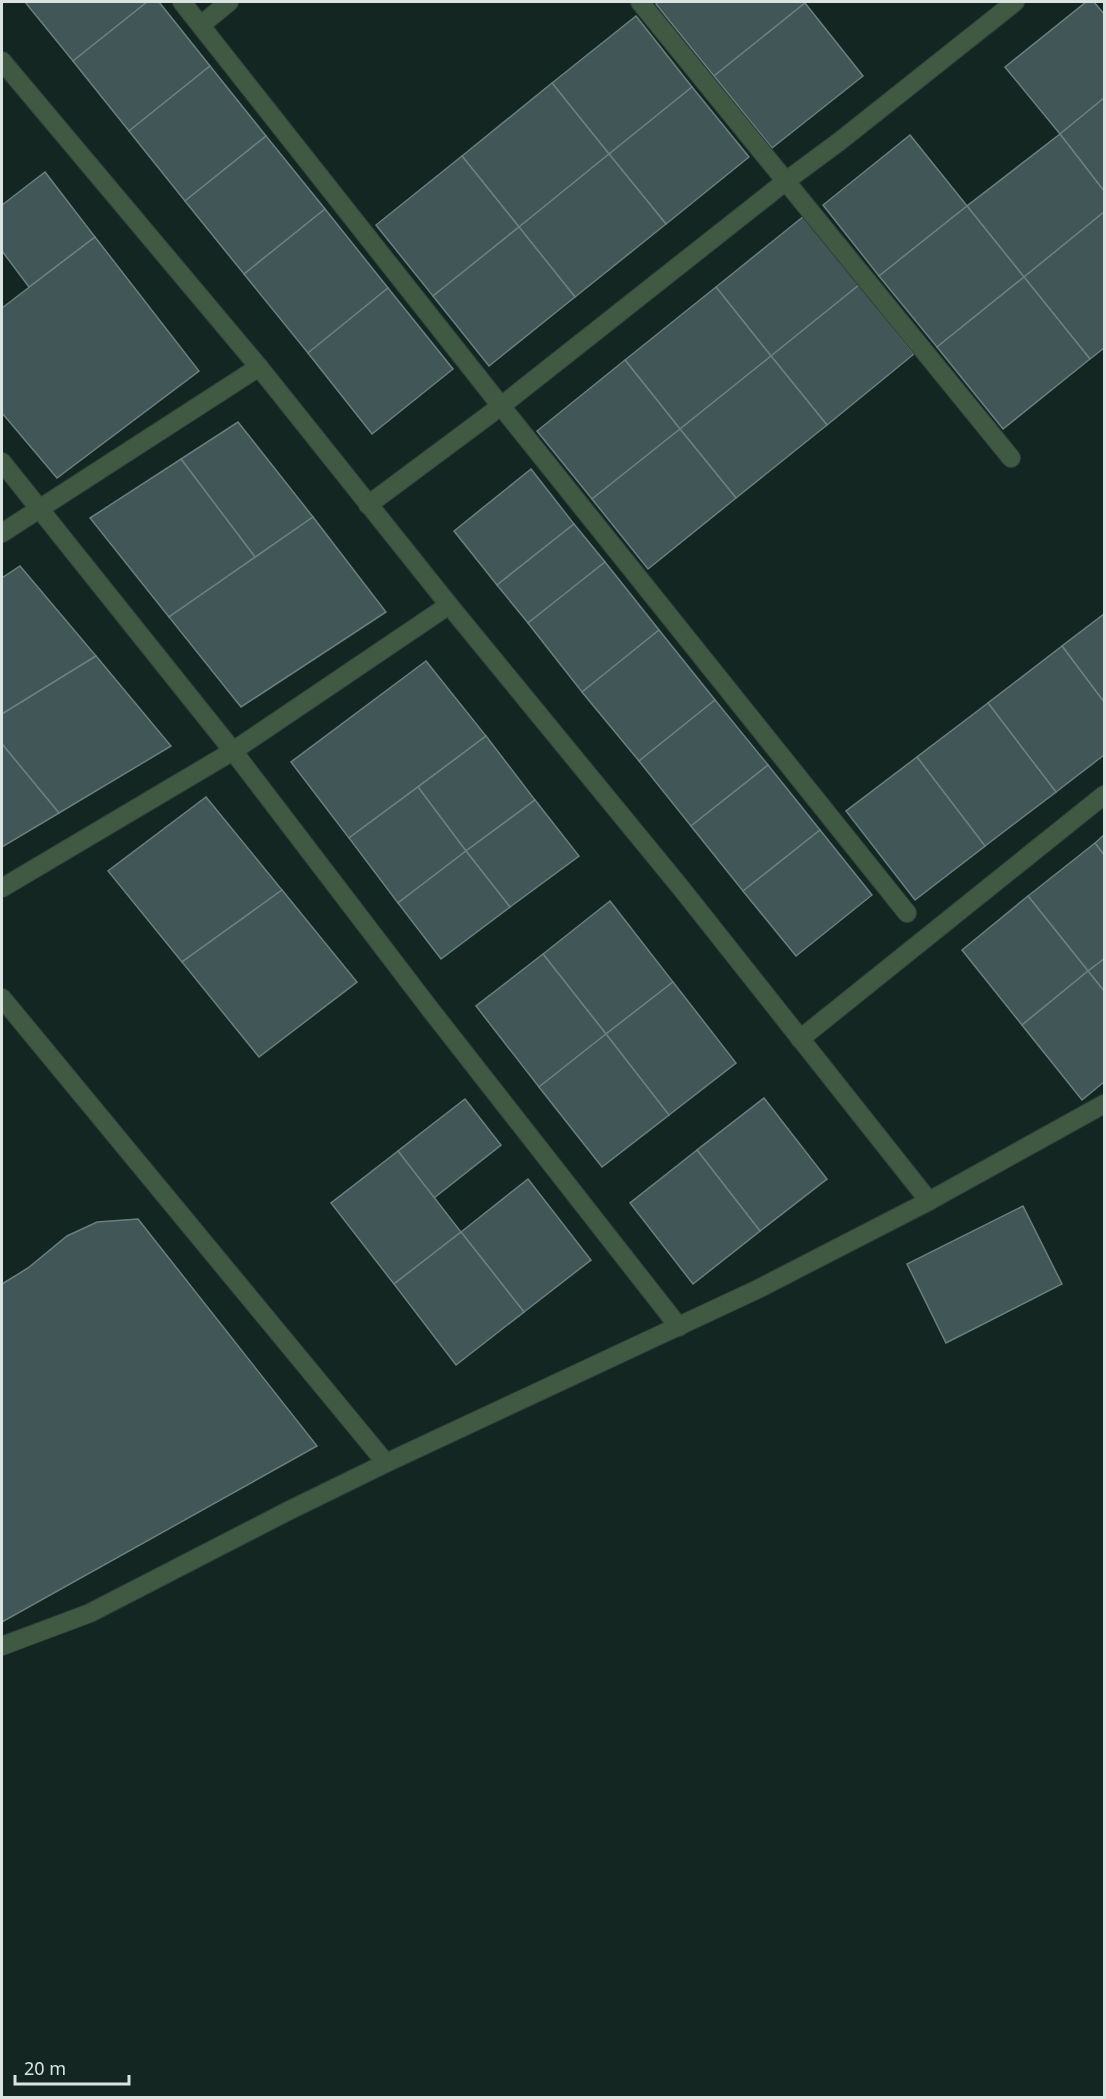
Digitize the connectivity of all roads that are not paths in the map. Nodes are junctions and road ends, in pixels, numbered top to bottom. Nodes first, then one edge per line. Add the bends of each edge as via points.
1 (182, 2) edge
2 (229, 2) edge
3 (640, 2) edge
4 (1015, 2) edge
5 (201, 25) junction
6 (2, 61) edge
7 (786, 181) junction
8 (259, 367) junction
9 (501, 406) junction
10 (1011, 458) dead end
11 (2, 462) edge
12 (368, 505) junction
13 (39, 509) junction
14 (2, 533) edge
15 (449, 605) junction
16 (233, 751) junction
17 (1104, 795) edge
18 (2, 888) edge
19 (907, 914) dead end
20 (2, 998) edge
21 (800, 1039) junction
22 (1104, 1104) edge
23 (929, 1201) junction
24 (679, 1327) junction
25 (386, 1464) junction
26 (2, 1646) edge

1 - 5 street
2 - 5 street
3 - 7 street
4 - 7 street
5 - 9 street
6 - 8 street
7 - 9 street
7 - 10 street
8 - 12 street
8 - 13 street
9 - 12 street
9 - 19 street
11 - 13 street
12 - 15 street
13 - 14 street
13 - 16 street
15 - 16 street
15 - 21 street
16 - 18 street
16 - 24 street
17 - 21 street
20 - 25 street
21 - 23 street
22 - 23 street
23 - 24 street
24 - 25 street
25 - 26 street via 90,1613

